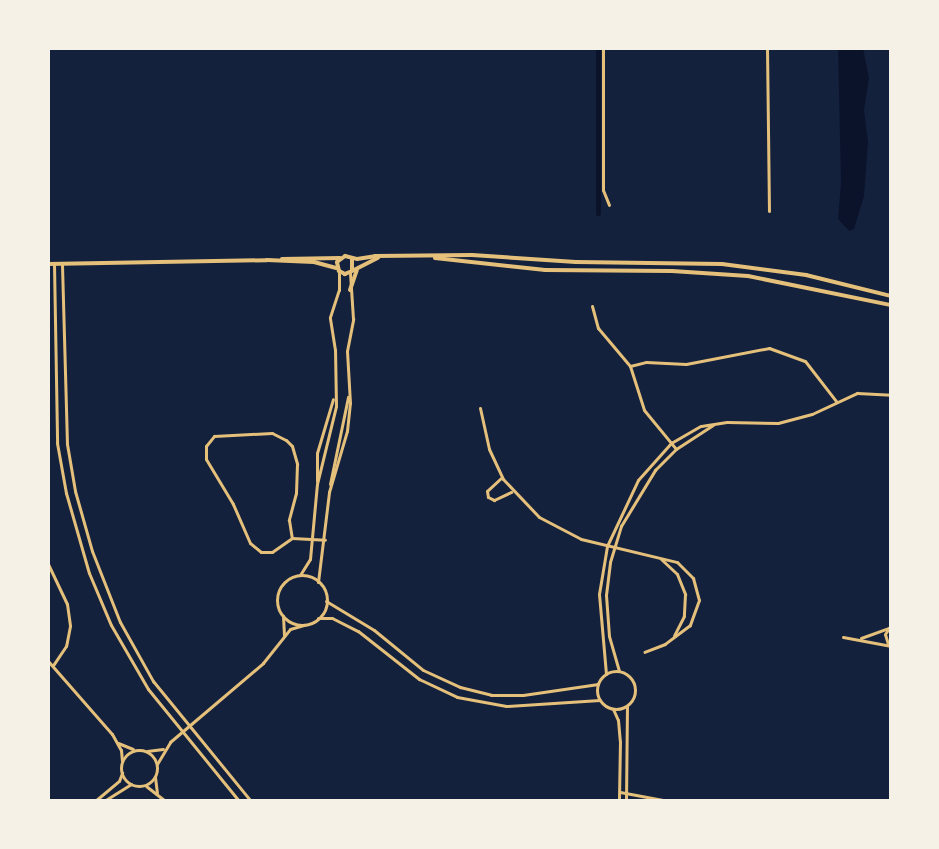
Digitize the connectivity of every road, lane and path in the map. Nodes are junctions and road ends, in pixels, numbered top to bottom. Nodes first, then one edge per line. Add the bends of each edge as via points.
1 (603, 48) edge
2 (767, 48) edge
3 (609, 205) dead end
4 (769, 211) dead end
5 (428, 256) junction
6 (383, 257) junction
7 (340, 258) junction
8 (352, 259) junction
9 (267, 260) junction
10 (51, 264) edge
11 (62, 264) junction
12 (360, 266) junction
13 (338, 270) junction
14 (351, 272) junction
15 (844, 283) junction
16 (350, 290) junction
17 (842, 293) junction
18 (891, 296) edge
19 (891, 305) edge
20 (592, 306) dead end
21 (630, 366) junction
22 (335, 374) junction
23 (347, 375) junction
24 (335, 394) junction
25 (348, 394) junction
26 (891, 395) edge
27 (836, 401) junction
28 (480, 408) dead end
29 (714, 424) junction
30 (671, 443) junction
31 (676, 449) junction
32 (322, 462) junction
33 (333, 465) junction
34 (502, 476) junction
35 (317, 484) junction
36 (329, 492) junction
37 (511, 492) junction
38 (292, 538) junction
39 (312, 539) junction
40 (325, 540) junction
41 (607, 546) junction
42 (614, 547) junction
43 (658, 557) junction
44 (48, 564) edge
45 (300, 575) junction
46 (318, 582) junction
47 (326, 601) junction
48 (282, 615) junction
49 (318, 618) junction
50 (362, 623) junction
51 (304, 625) junction
52 (889, 626) edge
53 (358, 631) junction
54 (284, 636) junction
55 (843, 637) dead end
56 (672, 638) junction
57 (861, 638) junction
58 (891, 646) edge
59 (644, 652) dead end
60 (48, 661) edge
61 (53, 665) junction
62 (619, 671) junction
63 (606, 674) junction
64 (598, 684) junction
65 (600, 700) junction
66 (627, 706) junction
67 (613, 709) junction
68 (118, 743) junction
69 (163, 749) junction
70 (138, 750) junction
71 (147, 752) junction
72 (122, 761) junction
73 (157, 764) junction
74 (122, 773) junction
75 (155, 776) junction
76 (132, 784) junction
77 (139, 786) junction
78 (620, 792) junction
79 (157, 793) junction
80 (627, 793) junction
81 (95, 801) edge
82 (104, 801) edge
83 (165, 801) edge
84 (239, 801) edge
85 (251, 801) edge
86 (619, 801) edge
87 (626, 801) edge
88 (668, 801) edge

1 - 3 street via 603,190
2 - 4 street
5 - 6 main road
5 - 15 main road via 722,264
5 - 17 main road via 545,270 723,274
6 - 8 main road
6 - 12 main road
7 - 8 main road
7 - 9 main road
7 - 13 main road
8 - 14 main road
9 - 11 main road
9 - 13 main road via 314,262
10 - 11 main road
10 - 84 street via 55,415 73,523 111,625 135,668 175,726
11 - 85 street via 65,421 82,520 120,622 153,681
12 - 14 main road
12 - 16 main road
13 - 14 main road
13 - 22 street via 339,290 330,317
14 - 16 street
15 - 17 main road
15 - 18 main road
16 - 23 street via 353,319
17 - 19 main road
20 - 21 street via 598,328
21 - 27 street via 686,364 769,348 805,361
21 - 30 street via 644,410
22 - 23 street
22 - 24 street
23 - 25 street
24 - 32 street
24 - 35 street via 317,453
25 - 33 street
25 - 36 street via 347,431
26 - 27 street via 867,392
27 - 29 street via 786,421
28 - 34 street via 484,436
29 - 30 street via 689,430
29 - 31 street
30 - 31 street
30 - 41 street via 638,480
31 - 42 street via 643,485
32 - 33 street
32 - 35 street
33 - 36 street
34 - 37 street
34 - 37 street via 487,491 488,497 494,500
35 - 39 street
36 - 40 street
37 - 41 street via 553,526
38 - 38 street via 289,520 297,478 292,446 272,433 214,436 206,446 206,459 250,543 261,552 272,552
38 - 39 street
39 - 40 street
39 - 45 street via 310,559
40 - 46 street
41 - 42 street
41 - 63 street via 599,594
42 - 43 street
42 - 62 street via 606,615
43 - 56 street via 677,574 685,594 684,616
43 - 56 street via 677,562 698,593 694,617
44 - 61 street via 67,604 70,626 66,646
45 - 46 street
45 - 48 street via 279,590
46 - 47 street
47 - 49 street
47 - 50 street
48 - 51 street
48 - 54 street
49 - 51 street
49 - 53 street via 332,618
50 - 53 street
50 - 64 street via 423,670 474,691 523,695
51 - 54 street
52 - 57 street
52 - 58 street via 885,638
53 - 65 street via 419,679 457,697 506,706
54 - 69 street via 263,663
55 - 57 street
56 - 59 street
57 - 58 street
60 - 61 street
61 - 68 street
62 - 63 street
62 - 66 street via 635,686
63 - 64 street
64 - 65 street
65 - 67 street
66 - 67 street
66 - 80 street
67 - 78 street via 620,741
68 - 70 street
68 - 72 street
69 - 71 street
69 - 73 street
70 - 71 street
70 - 72 street
71 - 73 street
72 - 74 street
73 - 75 street
74 - 76 street
74 - 81 street
75 - 77 street
75 - 79 street
76 - 77 street
76 - 82 street
77 - 79 street
78 - 80 street
78 - 86 street
79 - 83 street
80 - 87 street
80 - 88 street

